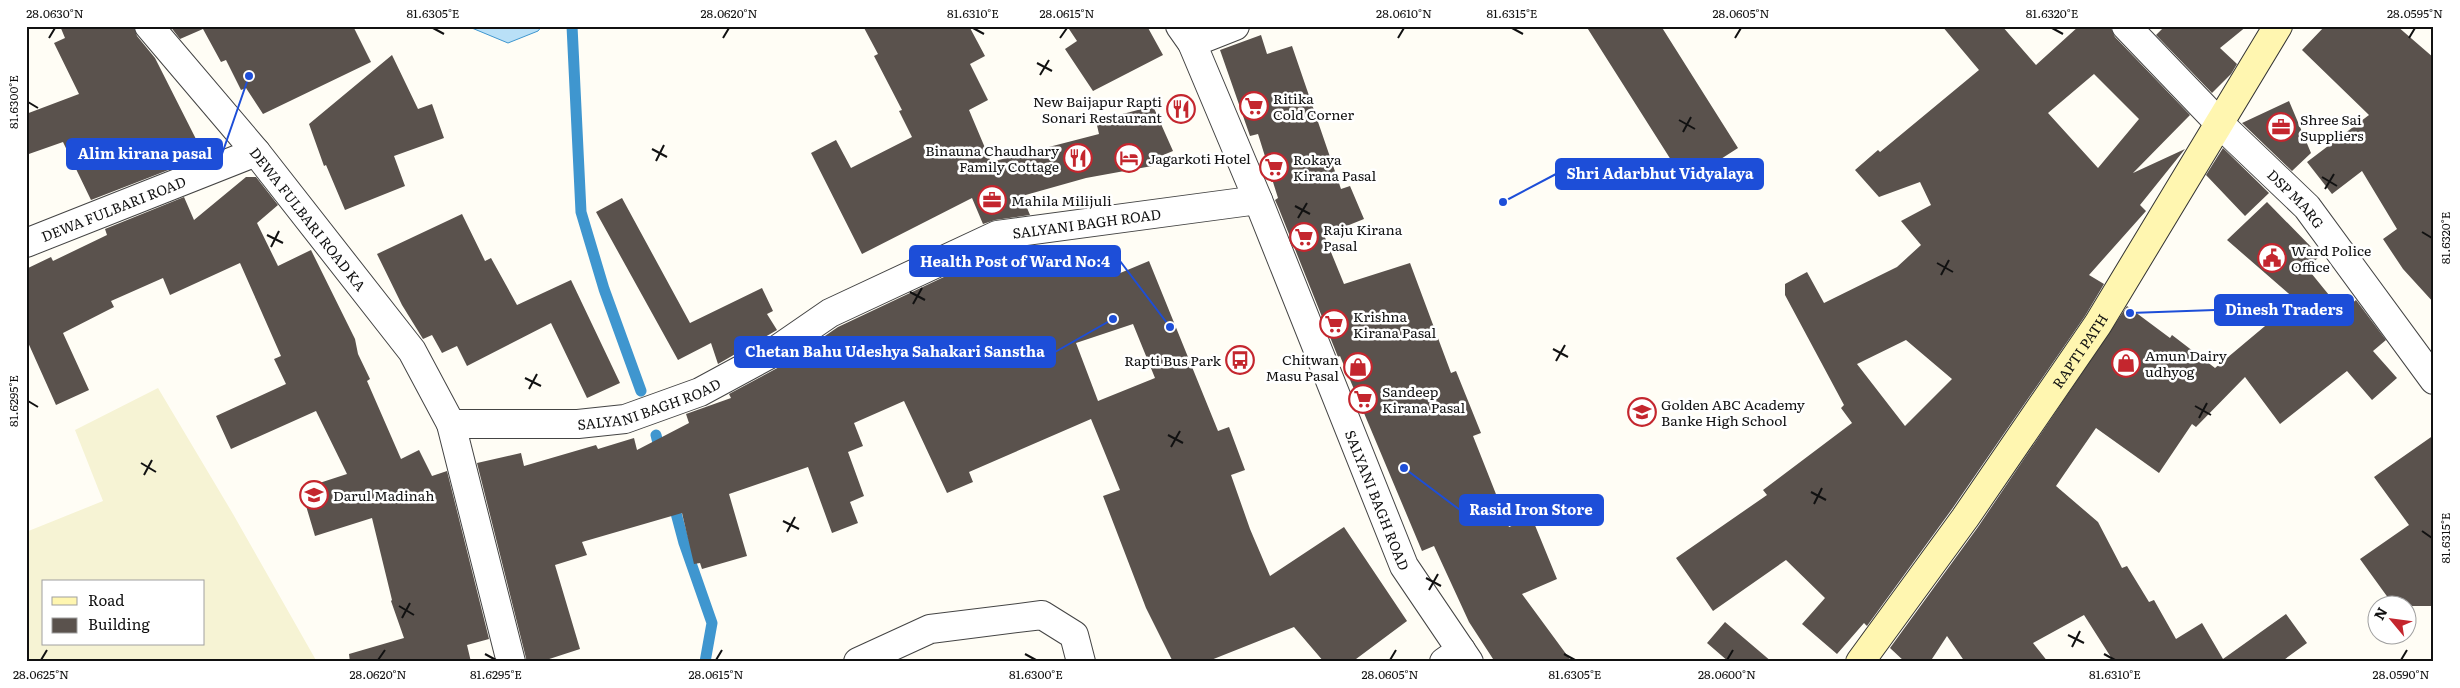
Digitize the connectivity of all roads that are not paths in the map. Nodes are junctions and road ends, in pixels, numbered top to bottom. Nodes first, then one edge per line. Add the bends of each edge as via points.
1 (149, 26) edge
2 (1235, 26) edge
3 (2126, 26) edge
4 (2278, 26) edge
5 (1186, 35) edge
6 (2219, 123) junction
7 (256, 152) junction
8 (1258, 200) junction
9 (26, 243) edge
10 (2434, 380) edge
11 (451, 424) junction
12 (1458, 658) edge
13 (511, 662) edge
14 (858, 662) edge
15 (1081, 662) edge
16 (1860, 662) edge

1 - 7 street, DEWA FULBARI ROAD KA
2 - 5 street
3 - 6 street, DSP MARG
4 - 6 main road, RAPTI PATH
5 - 8 street
6 - 10 street, DSP MARG via 2307,207
6 - 16 main road, RAPTI PATH via 2098,324
7 - 9 street, DEWA FULBARI ROAD
7 - 11 street, DEWA FULBARI ROAD KA via 412,351
8 - 11 street, SALYANI BAGH ROAD via 997,235 830,314 772,353 700,392 626,419 578,424
8 - 12 street, SALYANI BAGH ROAD via 1404,566
11 - 13 street, DEWA FULBARI ROAD KA
14 - 15 street via 930,629 1042,615 1074,635

